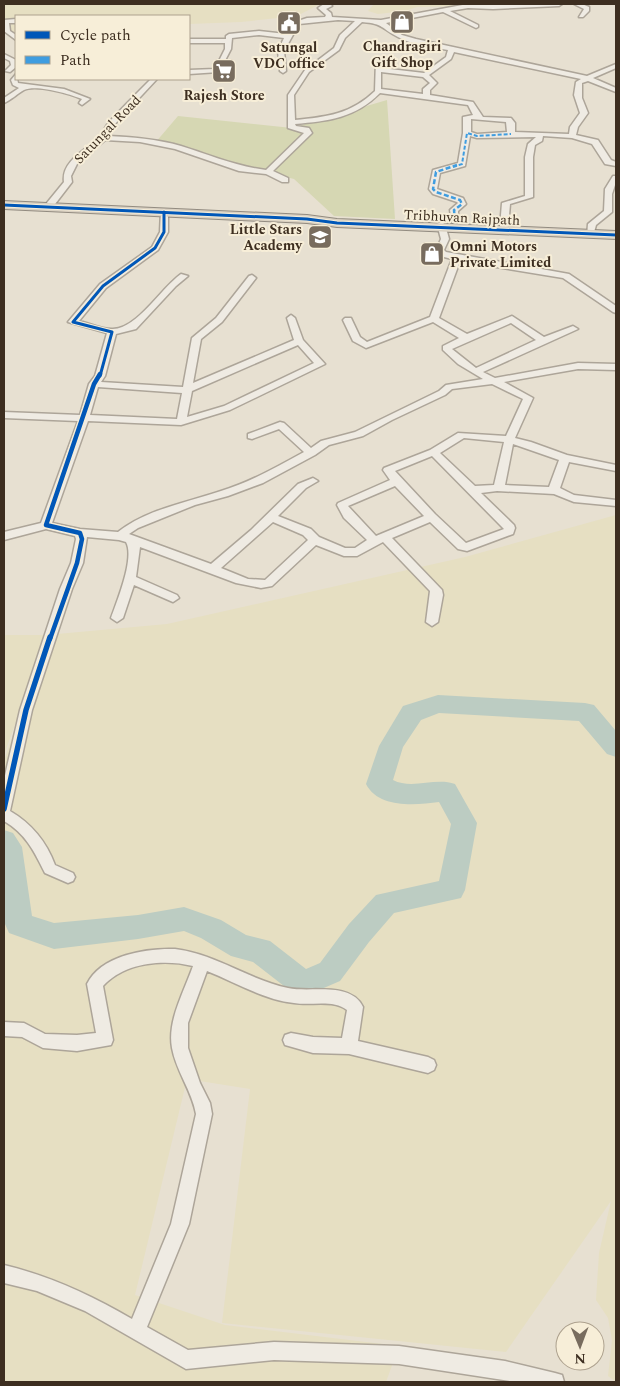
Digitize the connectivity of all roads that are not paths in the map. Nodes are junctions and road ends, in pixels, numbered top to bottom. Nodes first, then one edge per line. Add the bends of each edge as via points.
1 (327, 4) edge
2 (484, 4) edge
3 (559, 4) edge
4 (578, 4) edge
5 (468, 6) junction
6 (443, 10) junction
7 (581, 16) dead end
8 (328, 18) junction
9 (361, 20) junction
10 (5, 21) edge
11 (381, 22) junction
12 (476, 26) dead end
13 (288, 36) junction
14 (15, 38) edge
15 (15, 39) edge
16 (228, 41) junction
17 (8, 42) dead end
18 (190, 42) edge
19 (452, 48) junction
20 (4, 56) edge
21 (378, 60) dead end
22 (616, 66) edge
23 (283, 70) dead end
24 (378, 70) junction
25 (6, 71) edge
26 (190, 72) edge
27 (425, 75) junction
28 (15, 78) edge
29 (587, 78) junction
30 (153, 80) edge
31 (24, 87) junction
32 (616, 90) edge
33 (378, 91) junction
34 (427, 97) junction
35 (4, 101) edge
36 (82, 104) dead end
37 (478, 117) junction
38 (293, 122) junction
39 (467, 132) junction
40 (511, 134) junction
41 (540, 135) junction
42 (572, 136) junction
43 (103, 138) junction
44 (616, 164) edge
45 (268, 172) junction
46 (616, 178) edge
47 (285, 180) dead end
48 (4, 205) edge
49 (50, 206) junction
50 (164, 212) junction
51 (454, 221) dead end
52 (441, 226) junction
53 (504, 227) junction
54 (616, 230) edge
55 (590, 232) junction
56 (616, 235) edge
57 (457, 258) junction
58 (184, 276) dead end
59 (252, 278) dead end
60 (616, 310) edge
61 (291, 318) dead end
62 (434, 319) junction
63 (348, 320) dead end
64 (573, 329) dead end
65 (112, 332) junction
66 (466, 338) junction
67 (543, 340) junction
68 (299, 341) junction
69 (616, 367) edge
70 (477, 371) junction
71 (494, 381) junction
72 (94, 384) junction
73 (186, 390) junction
74 (4, 415) edge
75 (84, 418) junction
76 (181, 422) junction
77 (252, 436) dead end
78 (509, 440) junction
79 (434, 452) junction
80 (311, 454) junction
81 (565, 458) junction
82 (616, 468) edge
83 (313, 481) dead end
84 (397, 482) junction
85 (497, 488) junction
86 (472, 490) junction
87 (555, 491) junction
88 (616, 503) edge
89 (271, 517) junction
90 (431, 517) junction
91 (46, 525) junction
92 (80, 534) junction
93 (4, 536) edge
94 (124, 537) junction
95 (379, 539) junction
96 (315, 540) junction
97 (213, 569) junction
98 (130, 579) junction
99 (173, 598) dead end
100 (117, 618) dead end
101 (432, 622) dead end
102 (4, 809) edge
103 (4, 814) edge
104 (68, 877) dead end
105 (202, 963) junction
106 (4, 1028) edge
107 (290, 1040) dead end
108 (349, 1046) junction
109 (428, 1065) dead end
110 (4, 1274) edge
111 (137, 1330) junction
112 (504, 1376) edge
113 (555, 1382) edge

1 - 8 street via 330,6 321,8 329,14
2 - 5 street
3 - 5 street
4 - 7 street via 587,8
5 - 6 street
6 - 11 street
6 - 12 street
8 - 9 street
8 - 13 street via 299,21
9 - 11 street
9 - 38 street via 341,39 337,49 306,71 290,95
10 - 14 street via 7,32
11 - 19 street via 400,36
13 - 16 street via 236,34 229,36
13 - 23 street via 281,51
15 - 17 street
16 - 18 street
16 - 26 street via 224,60 216,71
19 - 27 street via 449,58
19 - 29 street
20 - 25 street via 13,60 14,66
21 - 24 street
22 - 29 street
24 - 27 street
24 - 33 street
27 - 34 street via 434,82 426,89
28 - 31 street via 15,84
29 - 32 street
29 - 42 street via 579,82 577,100 584,113 574,126
30 - 43 street, Satungal Road via 111,124
31 - 35 street
31 - 36 street via 49,87 74,93 88,99
33 - 34 street
33 - 38 street via 364,106 348,112 320,120
34 - 37 street via 471,102
37 - 39 street via 467,117
37 - 40 street via 508,120
38 - 45 street via 292,128 308,133
39 - 40 street via 477,136
39 - 51 street via 462,164 436,172 432,188 462,204 454,210
40 - 41 street
41 - 42 street
41 - 53 street via 530,151 528,197 506,202
42 - 44 street via 595,142 608,162
43 - 45 street via 177,147 242,169
43 - 49 street, Satungal Road via 74,163 67,176 68,182
45 - 47 street
46 - 55 street via 610,183 607,194 608,212 592,224
48 - 49 highway, Tribhuvan Rajpath
49 - 50 highway, Tribhuvan Rajpath
50 - 52 highway, Tribhuvan Rajpath
50 - 65 street via 164,232 155,248 102,286 73,322
52 - 53 highway, Tribhuvan Rajpath
52 - 55 highway, Tribhuvan Rajpath
52 - 57 street via 445,239 440,250
53 - 55 highway, Tribhuvan Rajpath
54 - 55 highway, Tribhuvan Rajpath
55 - 56 highway, Tribhuvan Rajpath
57 - 60 street via 566,276
57 - 62 street
58 - 65 street via 133,327
59 - 73 street via 219,320 197,338
61 - 68 street
62 - 63 street via 366,345 356,339
62 - 66 street
64 - 67 street
65 - 72 street via 100,376
66 - 67 street via 512,319
66 - 70 street via 446,348 450,355
67 - 70 street
68 - 73 street
68 - 76 street via 320,364 227,408
69 - 71 street via 578,366
70 - 71 street
71 - 78 street via 528,398
71 - 80 street via 449,387 359,434 325,443
72 - 73 street
72 - 75 street
73 - 76 street
74 - 75 street
75 - 76 street
75 - 91 street
77 - 80 street via 280,425
78 - 79 street via 462,435
78 - 81 street
78 - 85 street via 501,483
79 - 84 street via 388,470
79 - 86 street
80 - 94 street via 259,481 134,525
81 - 82 street
81 - 87 street
83 - 89 street via 302,486
84 - 90 street
84 - 95 street via 342,505 348,515
85 - 86 street
85 - 87 street
86 - 90 street via 510,528 509,531 467,547
87 - 88 street via 570,497
89 - 96 street via 307,532
89 - 97 street
90 - 95 street
91 - 92 street
91 - 93 street
92 - 94 street
92 - 102 street via 82,539 76,563 26,710
94 - 97 street
94 - 98 street via 134,547
95 - 96 street via 357,552 344,552
95 - 101 street via 436,590
96 - 97 street via 262,585
98 - 99 street
98 - 100 street
103 - 104 street via 20,822 34,835 50,869
105 - 106 street via 181,957 146,958 120,965 100,978 95,984 105,1040 77,1043 42,1041 24,1030
105 - 108 street via 288,996 339,997 349,1001 355,1007
105 - 111 street via 180,1023 180,1048 204,1114 180,1224
107 - 108 street via 313,1045
108 - 109 street
110 - 111 street via 37,1282 91,1305
111 - 112 street via 186,1360 283,1351 399,1355
112 - 113 street

